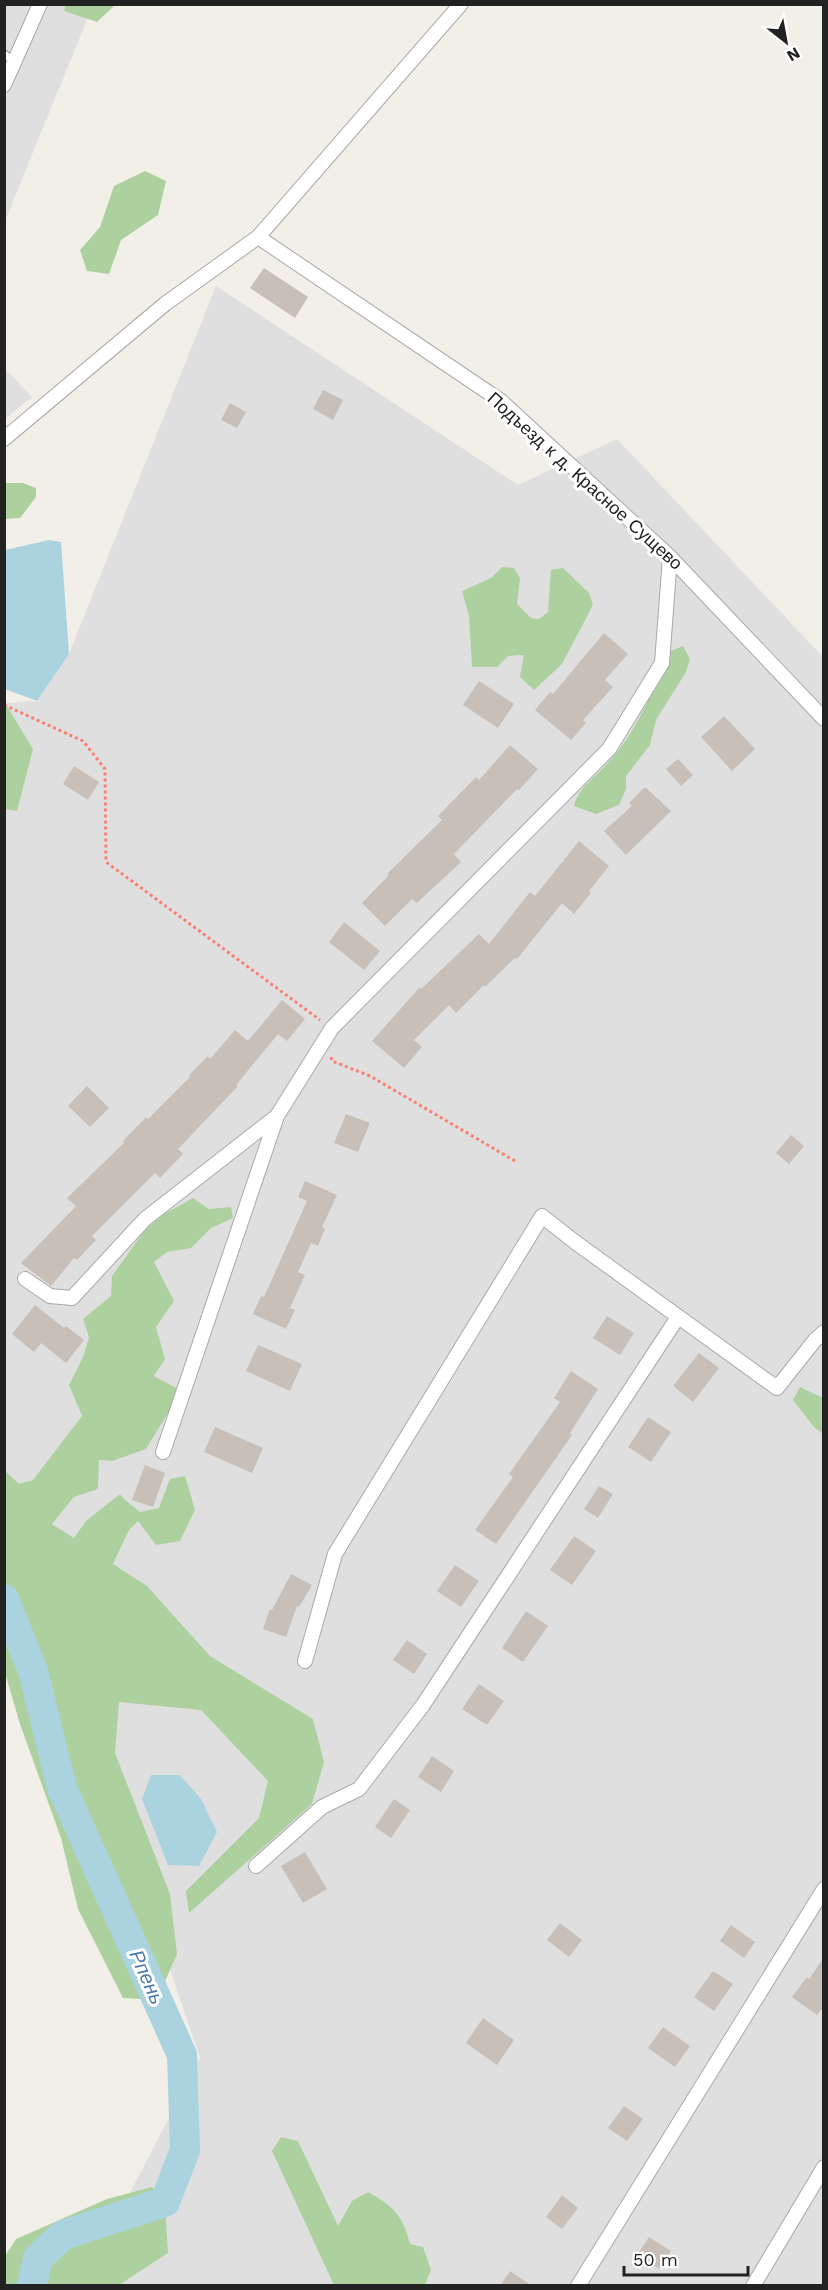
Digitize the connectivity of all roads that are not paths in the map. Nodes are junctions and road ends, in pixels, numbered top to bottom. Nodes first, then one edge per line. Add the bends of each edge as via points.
1 (40, 4) edge
2 (461, 4) edge
3 (10, 58) edge
4 (4, 85) edge
5 (258, 237) junction
6 (4, 439) edge
7 (670, 557) junction
8 (824, 719) edge
9 (277, 1116) junction
10 (25, 1279) dead end
11 (678, 1317) junction
12 (824, 1332) edge
13 (163, 1452) dead end
14 (305, 1661) dead end
15 (256, 1866) dead end
16 (824, 1889) edge
17 (824, 2167) edge
18 (578, 2286) edge
19 (753, 2286) edge

1 - 3 street
2 - 5 street
3 - 4 street
5 - 6 street via 165,304
5 - 7 street, Подъезд к д. Красное Сущево via 501,401
7 - 8 street, Подъезд к д. Красное Сущево
7 - 9 street via 662,663 609,749 332,1028
9 - 10 street via 145,1219 72,1298 50,1296
9 - 13 street
11 - 12 street via 777,1388
11 - 14 street via 542,1216 335,1554
11 - 15 street via 423,1705 359,1789 322,1807
16 - 18 street
17 - 19 street

